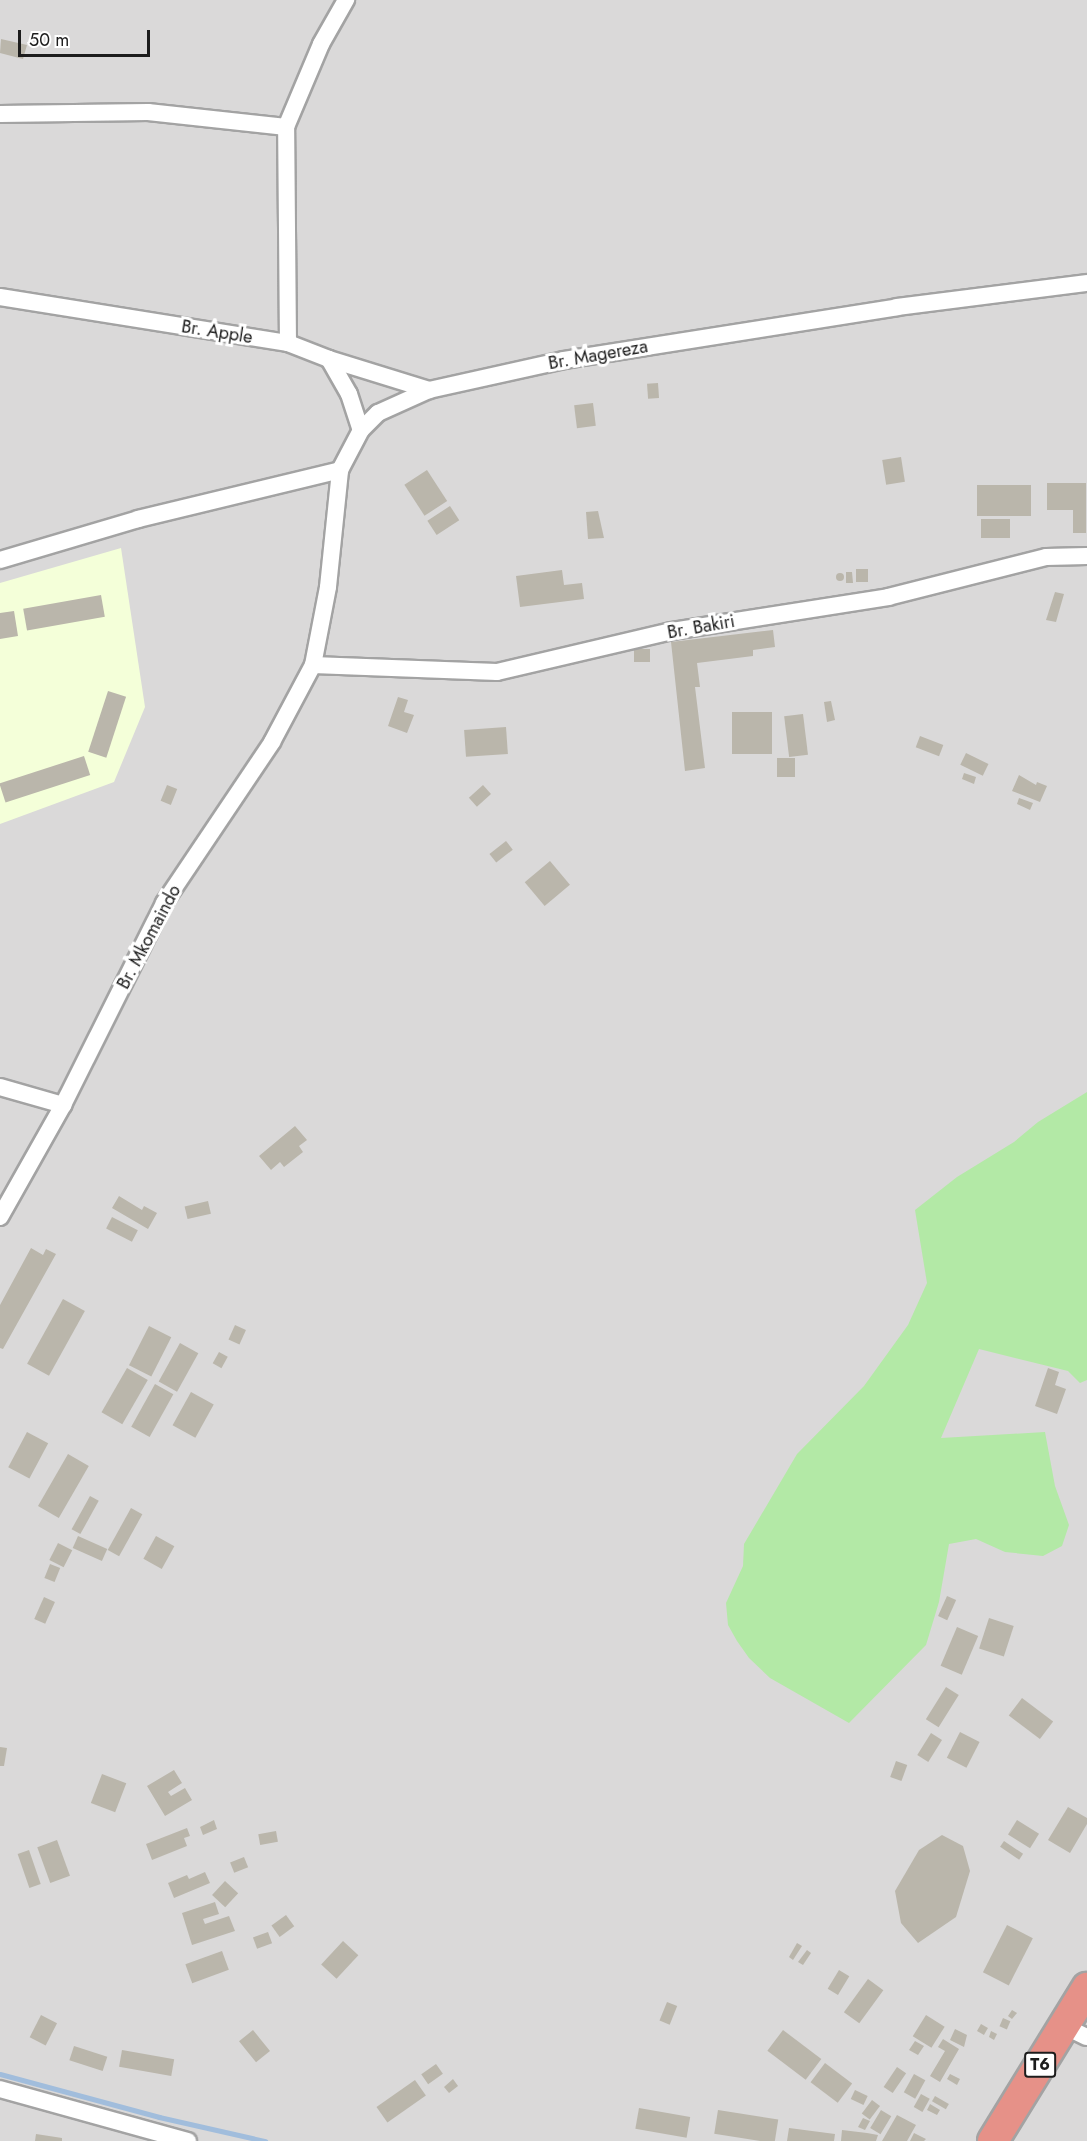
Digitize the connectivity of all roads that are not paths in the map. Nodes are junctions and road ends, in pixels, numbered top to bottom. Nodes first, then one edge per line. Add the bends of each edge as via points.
1 (345, 0) edge
2 (0, 114) edge
3 (286, 127) junction
4 (1087, 283) edge
5 (0, 297) edge
6 (288, 343) junction
7 (329, 359) junction
8 (429, 390) junction
9 (361, 430) junction
10 (340, 470) junction
11 (1087, 556) edge
12 (0, 560) edge
13 (313, 665) junction
14 (0, 1087) edge
15 (63, 1105) junction
16 (0, 1217) edge
17 (1087, 1988) edge
18 (1076, 2032) edge
19 (0, 2089) edge
20 (188, 2141) edge
21 (993, 2141) edge

1 - 3 street via 321,44
2 - 3 street via 148,112
3 - 6 street
4 - 8 street, Br. Magereza via 897,307 564,360
5 - 6 street, Br. Apple
6 - 7 street, Br. Apple
7 - 8 street, Br. Apple
7 - 9 street via 349,394
8 - 9 street, Br. Magereza via 378,413
9 - 10 street, Br. Magereza
10 - 12 street via 138,519
10 - 13 street, Br. Magereza via 327,587
11 - 13 street, Br. Bakiri via 1046,557 888,597 672,631 497,672
13 - 15 street, Br. Mkomaindo via 272,742 164,903
14 - 15 street
15 - 16 street, Br. Mkomaindo
17 - 18 highway, T6
18 - 21 highway, T6
19 - 20 street

